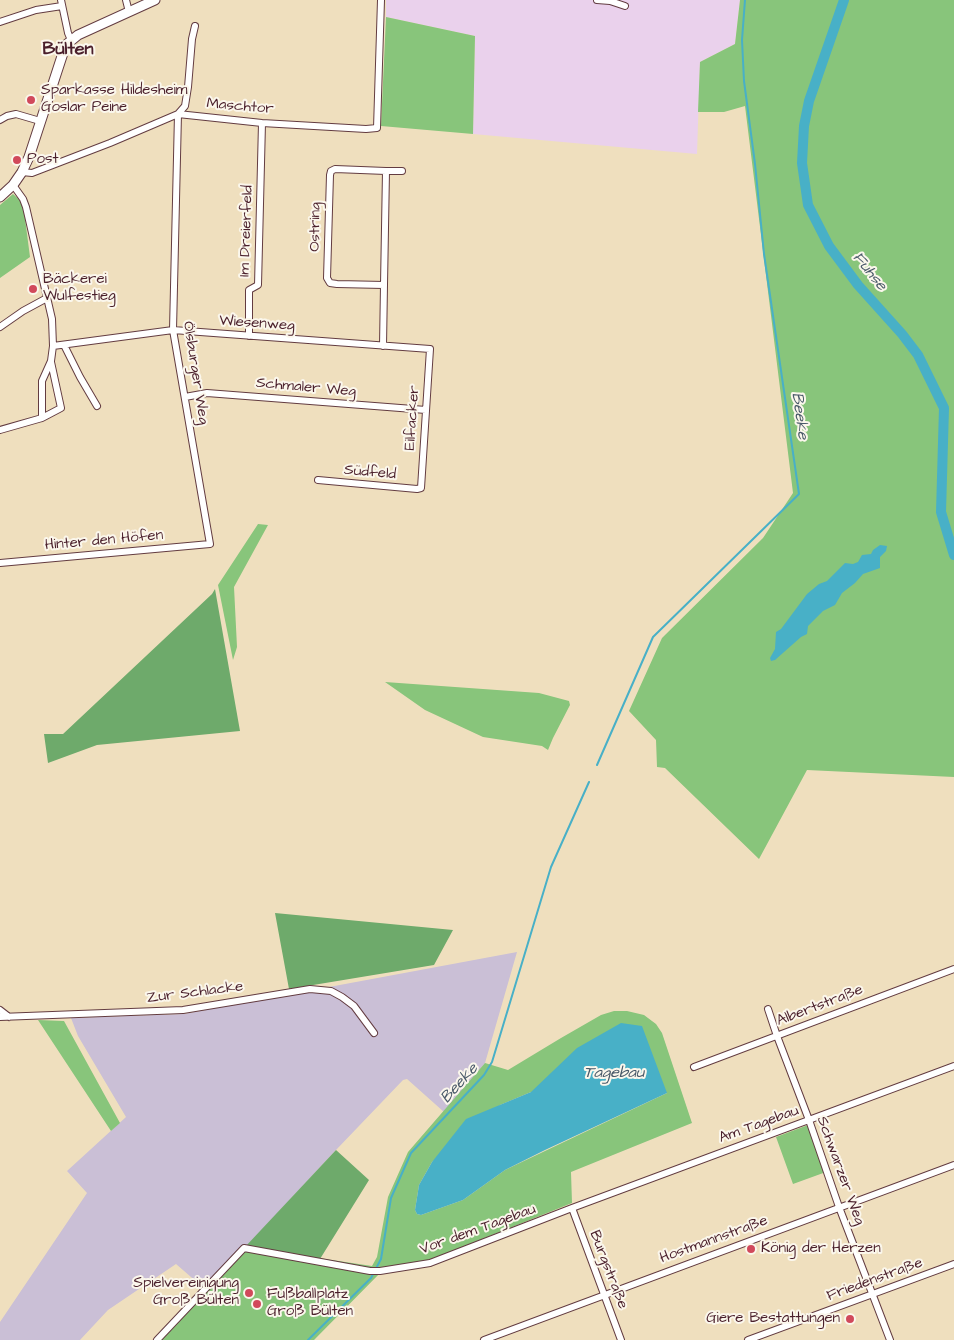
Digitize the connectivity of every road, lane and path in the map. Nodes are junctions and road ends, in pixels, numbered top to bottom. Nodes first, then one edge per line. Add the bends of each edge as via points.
1 (126, 0) edge
2 (155, 0) edge
3 (381, 0) edge
4 (597, 0) edge
5 (62, 3) edge
6 (625, 6) dead end
7 (128, 12) junction
8 (0, 22) edge
9 (196, 26) dead end
10 (71, 40) junction
11 (178, 114) junction
12 (0, 120) edge
13 (40, 121) junction
14 (262, 123) junction
15 (386, 171) junction
16 (402, 171) dead end
17 (22, 172) junction
18 (13, 185) junction
19 (0, 197) edge
20 (384, 285) junction
21 (47, 298) junction
22 (0, 327) edge
23 (173, 330) junction
24 (249, 336) junction
25 (64, 345) junction
26 (53, 346) junction
27 (383, 346) junction
28 (430, 349) joint
29 (50, 361) junction
30 (184, 397) junction
31 (97, 406) dead end
32 (426, 410) junction
33 (42, 418) junction
34 (0, 430) edge
35 (318, 480) dead end
36 (421, 488) joint
37 (210, 544) joint
38 (0, 563) edge
39 (954, 969) edge
40 (0, 1010) edge
41 (768, 1010) dead end
42 (9, 1017) junction
43 (0, 1018) edge
44 (374, 1033) dead end
45 (777, 1036) junction
46 (954, 1066) edge
47 (694, 1067) dead end
48 (809, 1120) junction
49 (954, 1165) edge
50 (572, 1208) junction
51 (839, 1208) junction
52 (954, 1264) edge
53 (873, 1294) junction
54 (604, 1295) junction
55 (157, 1340) edge
56 (484, 1340) edge
57 (621, 1340) edge
58 (748, 1340) edge
59 (890, 1340) edge

1 - 7 street
2 - 7 street
3 - 14 street, Maschtor via 377,128
4 - 6 street
5 - 8 street
5 - 10 street
7 - 10 street
9 - 11 street via 185,106
10 - 13 street via 64,50
11 - 14 street, Maschtor
11 - 17 street, Maschtor via 32,173
11 - 23 street, Ölsburger Weg
12 - 13 street via 16,114
13 - 17 street
14 - 24 street, Im Dreierfeld via 258,285 249,290
15 - 16 street, Ostring
15 - 20 street
15 - 20 street, Ostring via 331,171 327,278 330,283 337,284
17 - 18 street
18 - 19 street
18 - 21 street via 26,207
20 - 27 street
21 - 22 street
21 - 26 street
23 - 24 street, Wiesenweg
23 - 25 street, Wiesenweg
23 - 30 street, Ölsburger Weg
24 - 27 street, Wiesenweg
25 - 26 street, Wiesenweg
25 - 31 street
26 - 29 street
27 - 28 street, Wiesenweg
28 - 32 street, Eilfacker
29 - 33 street via 42,381
29 - 33 street via 61,408
30 - 32 street, Schmaler Weg via 207,393
30 - 37 street, Ölsburger Weg
32 - 36 street, Eilfacker
33 - 34 street
35 - 36 street, Südfeld
37 - 38 street, Hinter den Höfen
39 - 45 street, Albertstraße
40 - 42 street
41 - 45 street, Schwarzer Weg
42 - 43 street, Zur Schlacke
42 - 44 street, Zur Schlacke via 183,1010 310,989 331,991 342,997 354,1006
45 - 47 street, Albertstraße
45 - 48 street, Schwarzer Weg
46 - 48 street, Am Tagebau
48 - 50 street, Am Tagebau
48 - 51 street, Schwarzer Weg
49 - 51 street, Hostmannstraße
50 - 54 street, Burgstraße
50 - 55 street, Vor dem Tagebau via 430,1263 380,1271 244,1248
51 - 53 street, Schwarzer Weg
51 - 54 street, Hostmannstraße
52 - 53 street, Friedenstraße
53 - 58 street, Friedenstraße
53 - 59 street, Schwarzer Weg
54 - 56 street, Hostmannstraße
54 - 57 street, Burgstraße

